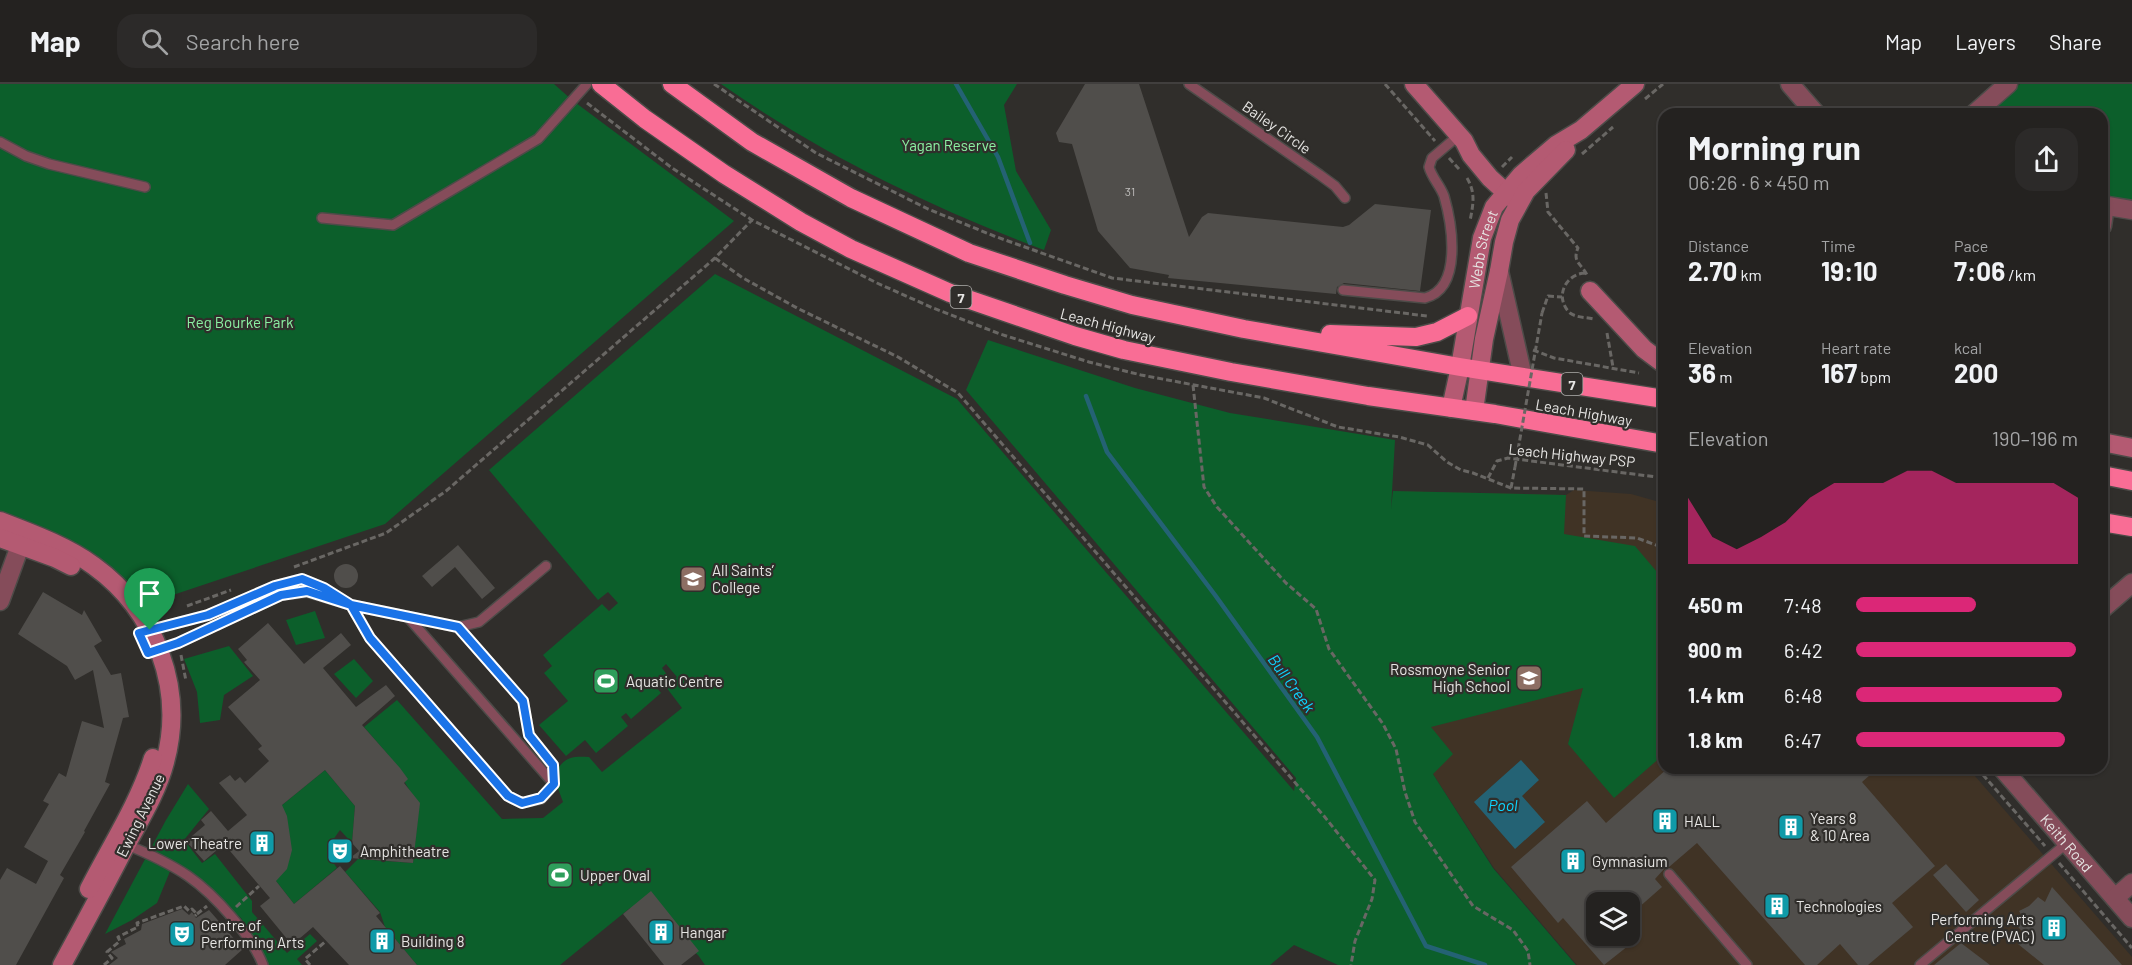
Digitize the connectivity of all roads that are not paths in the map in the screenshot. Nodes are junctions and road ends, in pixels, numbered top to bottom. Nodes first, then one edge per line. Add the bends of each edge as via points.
1 (587, 84) edge
2 (601, 84) edge
3 (672, 84) edge
4 (1189, 84) edge
5 (1414, 84) edge
6 (1635, 84) edge
7 (1790, 84) edge
8 (2008, 84) edge
9 (1811, 108) edge
10 (1981, 108) edge
11 (1461, 138) junction
12 (0, 141) edge
13 (145, 187) dead end
14 (1515, 192) junction
15 (1345, 198) dead end
16 (2108, 206) edge
17 (2132, 210) edge
18 (322, 218) dead end
19 (1500, 271) junction
20 (1343, 290) dead end
21 (1590, 291) road end
22 (1468, 316) junction
23 (1244, 329) junction
24 (1658, 360) edge
25 (1460, 367) junction
26 (1480, 370) junction
27 (1523, 377) junction
28 (1658, 398) edge
29 (1450, 408) junction
30 (1474, 411) junction
31 (1658, 443) edge
32 (2108, 443) edge
33 (2132, 448) edge
34 (2108, 476) edge
35 (2132, 481) edge
36 (0, 521) edge
37 (2108, 523) edge
38 (2132, 527) edge
39 (0, 538) edge
40 (22, 538) junction
41 (546, 566) dead end
42 (2132, 583) edge
43 (0, 601) edge
44 (2108, 604) edge
45 (351, 605) junction
46 (407, 616) junction
47 (458, 627) junction
48 (145, 632) junction
49 (154, 651) junction
50 (2007, 774) edge
51 (554, 784) junction
52 (121, 842) junction
53 (2067, 843) junction
54 (1670, 874) dead end
55 (2132, 883) edge
56 (2115, 898) junction
57 (2132, 918) edge
58 (50, 965) edge
59 (62, 965) edge
60 (263, 965) edge
61 (1747, 965) edge
62 (1920, 965) edge

1 - 18 lane via 538,140 393,225
2 - 29 highway, Leach Highway / 7 via 724,174 801,222 950,293 1124,350
3 - 23 highway, Leach Highway / 7 via 752,142 804,172 969,253 1132,305
4 - 15 lane, Bailey Circle via 1320,175
5 - 11 street
6 - 14 street, Webb Street via 1581,130 1556,145
7 - 9 street
8 - 10 street
11 - 14 street via 1477,149
11 - 14 street via 1471,155
11 - 20 lane via 1432,158 1429,167 1444,196 1451,228 1448,278 1443,287 1435,296 1425,298
12 - 13 lane via 49,164
14 - 19 street, Webb Street
14 - 22 street, Webb Street via 1487,221
16 - 17 street
19 - 26 street, Webb Street
19 - 27 street, Webb Street
21 - 24 street
22 - 23 highway via 1437,332 1416,337
22 - 25 street, Webb Street
23 - 25 highway, Leach Highway / 7
25 - 26 highway, Leach Highway / 7
25 - 29 street, Webb Street
26 - 27 highway, Leach Highway / 7
26 - 30 street, Webb Street
27 - 28 highway, Leach Highway / 7
29 - 30 highway, Leach Highway / 7
30 - 31 highway, Leach Highway / 7
32 - 33 street
34 - 35 highway
36 - 40 street, Ewing Avenue
37 - 38 highway
39 - 40 street, Ewing Avenue
40 - 43 street
40 - 48 street, Ewing Avenue via 83,572
41 - 47 lane via 479,622
42 - 44 street
45 - 46 lane
45 - 48 lane via 302,579 275,586 208,615
45 - 49 lane via 307,591 281,595
45 - 51 lane via 370,638 508,796 522,803 541,798
46 - 47 lane
46 - 51 lane
47 - 51 lane via 523,701 529,735 553,765
48 - 49 street, Ewing Avenue
49 - 52 street, Ewing Avenue via 160,723 157,746
50 - 53 street, Keith Road
52 - 58 street, Ewing Avenue
52 - 59 street, Ewing Avenue
52 - 60 lane via 190,877 251,940
53 - 56 street, Keith Road
53 - 62 lane
54 - 61 lane
55 - 56 street
56 - 57 street, Keith Road

